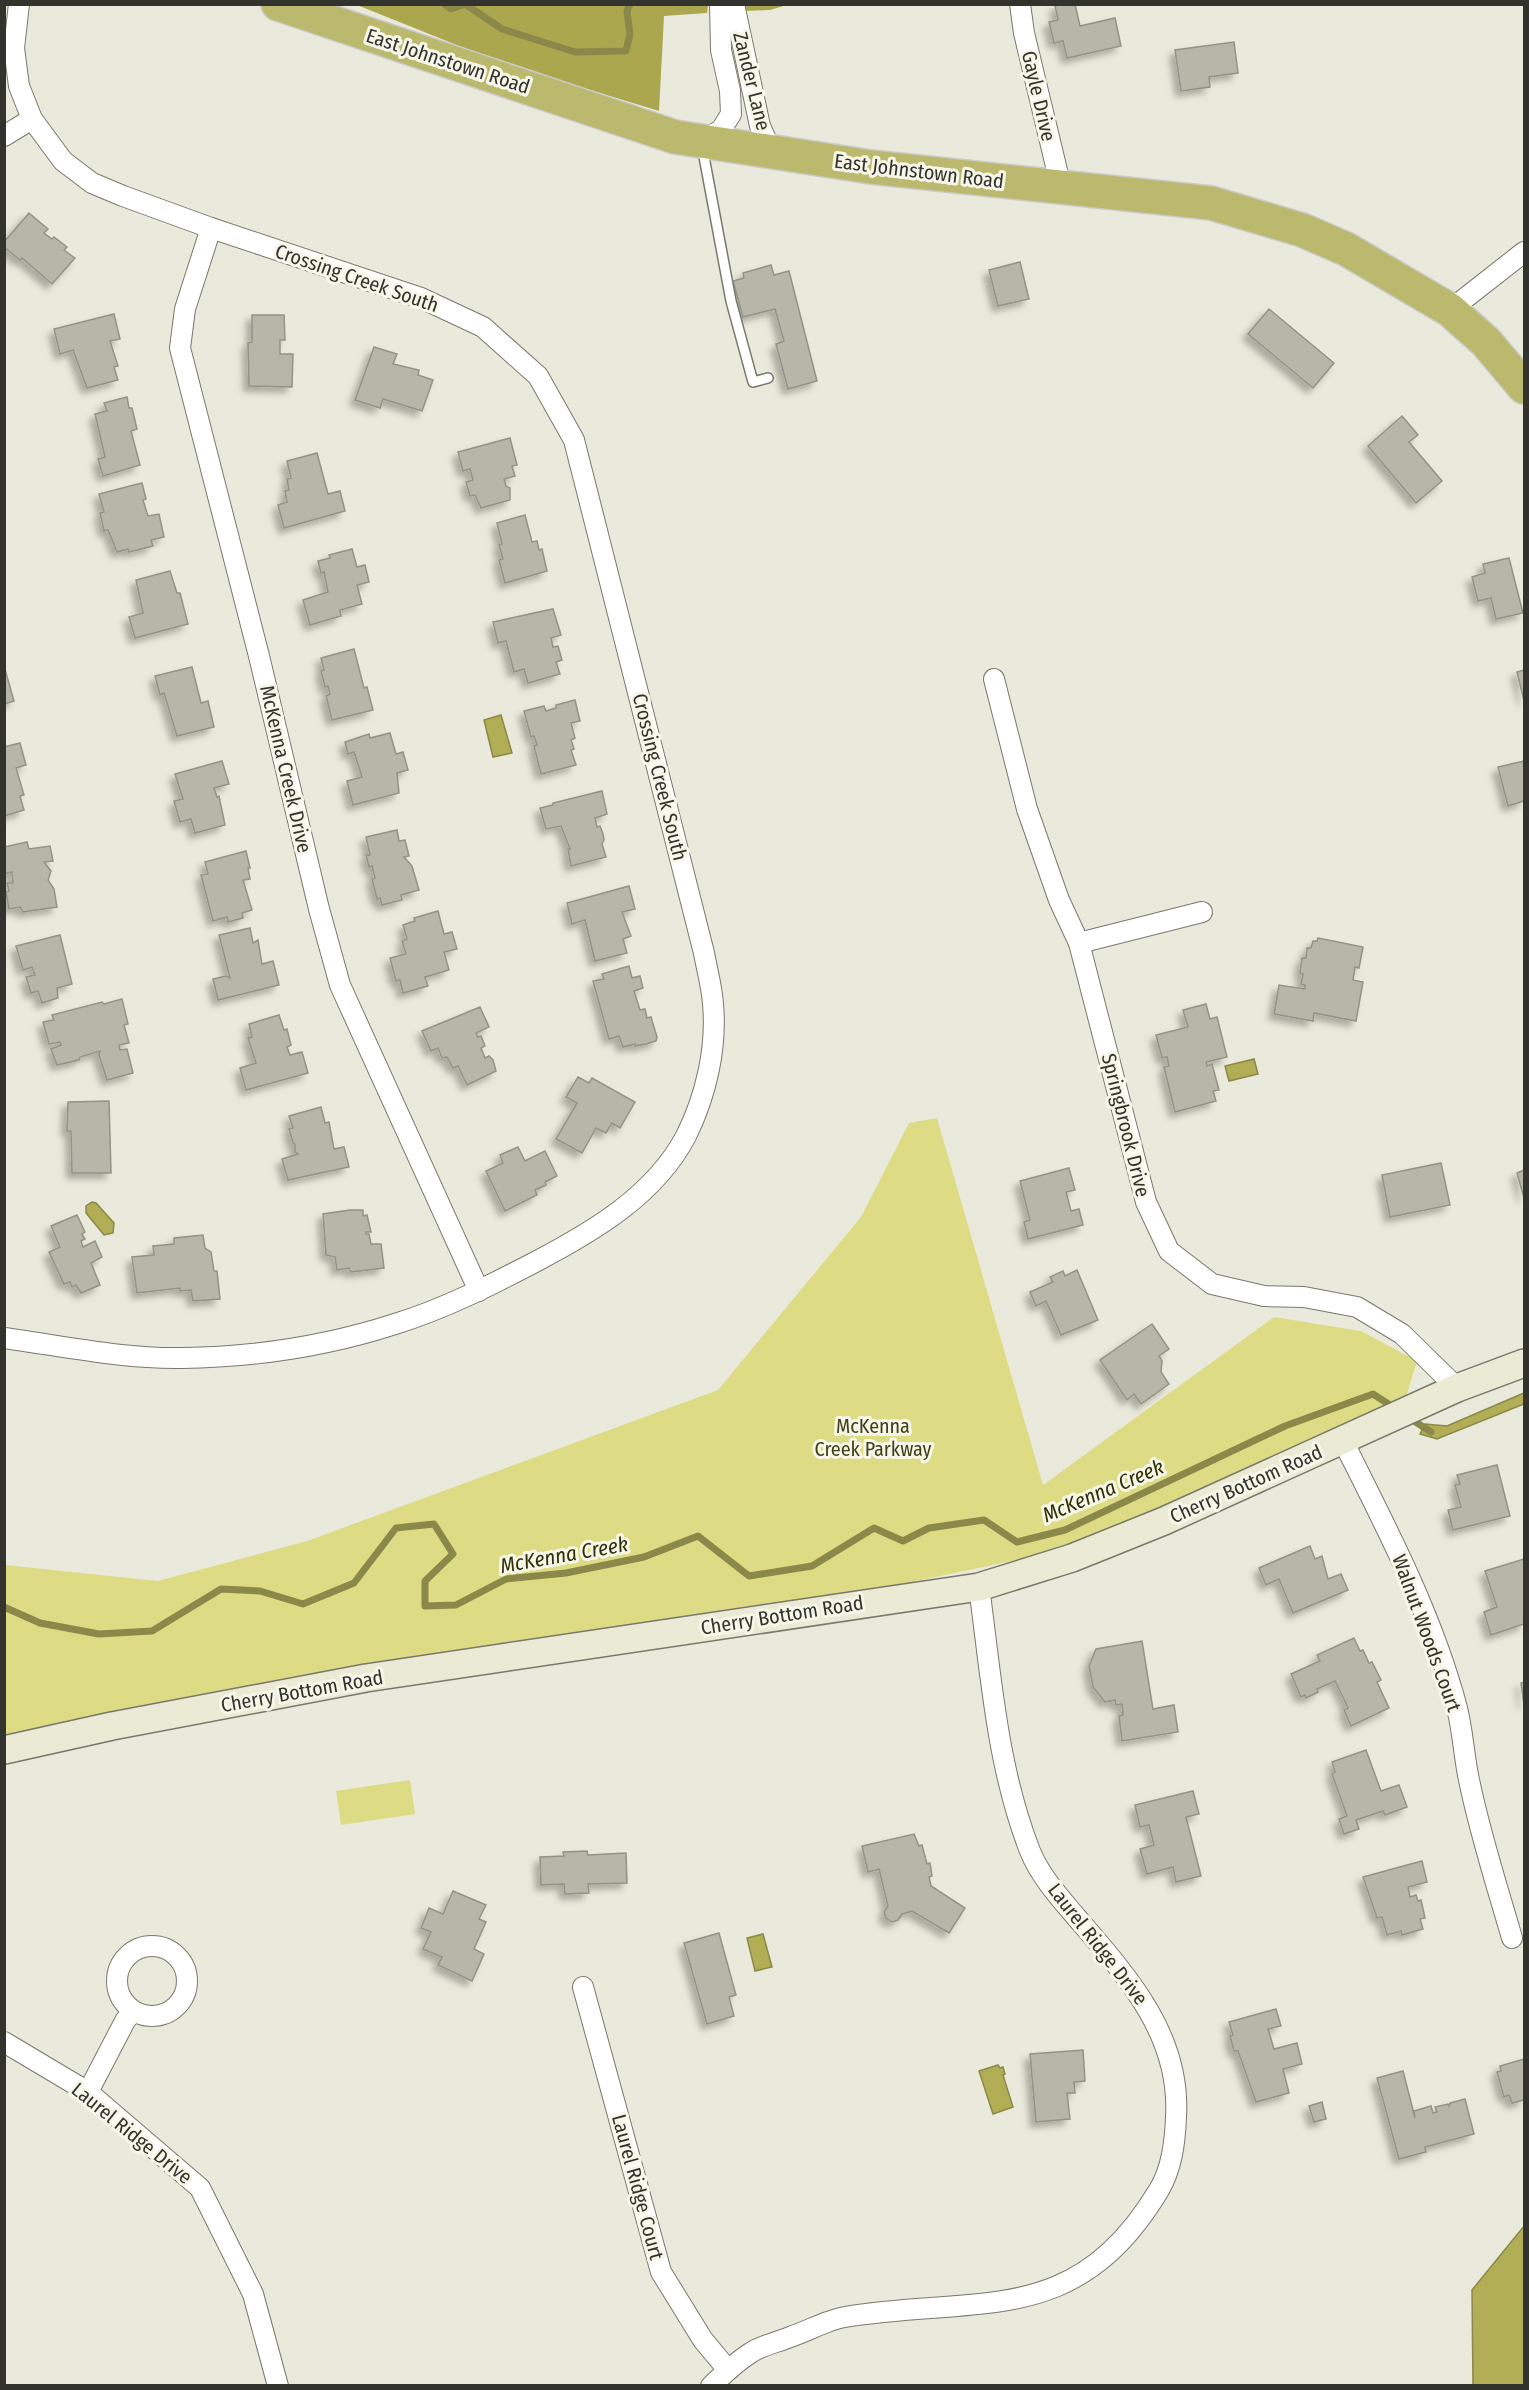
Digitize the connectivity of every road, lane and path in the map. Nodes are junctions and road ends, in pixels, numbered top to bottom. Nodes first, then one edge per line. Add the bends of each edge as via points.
1 (20, 4) edge
2 (278, 4) edge
3 (720, 4) edge
4 (734, 4) edge
5 (1020, 4) edge
6 (750, 76) junction
7 (727, 80) junction
8 (32, 119) junction
9 (4, 136) edge
10 (702, 141) junction
11 (779, 153) junction
12 (1061, 187) junction
13 (211, 228) junction
14 (1524, 252) edge
15 (1450, 310) junction
16 (768, 378) dead end
17 (1524, 387) edge
18 (994, 680) dead end
19 (1202, 912) dead end
20 (1079, 943) junction
21 (479, 1291) junction
22 (4, 1338) edge
23 (1524, 1363) edge
24 (1456, 1388) junction
25 (1343, 1441) junction
26 (979, 1587) junction
27 (4, 1750) edge
28 (1512, 1938) dead end
29 (584, 1987) dead end
30 (133, 2011) dead end
31 (4, 2042) edge
32 (88, 2092) junction
33 (728, 2370) junction
34 (278, 2385) edge
35 (711, 2385) edge

1 - 8 street, Crossing Creek South via 14,48 20,86
2 - 10 highway, East Johnstown Road via 675,137
3 - 7 street, Zander Lane via 721,50
4 - 6 street, Zander Lane
5 - 12 street, Gayle Drive
6 - 7 lane
6 - 11 street, Zander Lane via 760,126 767,142
7 - 10 street, Zander Lane via 731,114 721,130
8 - 9 street
8 - 13 street, Crossing Creek South via 63,160 92,183
10 - 11 highway, East Johnstown Road
10 - 16 lane via 731,301 753,382
11 - 12 highway, East Johnstown Road
12 - 15 highway, East Johnstown Road via 1211,203 1302,230 1346,249
13 - 21 street, McKenna Creek Drive via 185,309 180,348 319,909 340,985
13 - 21 street, Crossing Creek South via 421,298 483,327 538,376 574,440 704,953 713,1003 713,1047 700,1102 685,1137 656,1178 623,1209 569,1244
14 - 15 street
15 - 17 highway, East Johnstown Road via 1486,342
18 - 20 street, Springbrook Drive via 1027,809 1059,900
19 - 20 street
20 - 24 street, Springbrook Drive via 1146,1202 1169,1251 1212,1284 1264,1296 1304,1297 1357,1307 1402,1334
21 - 22 street, Crossing Creek South via 395,1324 324,1342 257,1353 181,1358 109,1353
23 - 24 main road, Cherry Bottom Road
24 - 25 main road, Cherry Bottom Road
25 - 26 main road, Cherry Bottom Road via 1083,1554
25 - 28 street, Walnut Woods Court via 1401,1557 1428,1623 1457,1709 1468,1779
26 - 27 main road, Cherry Bottom Road via 366,1678
26 - 33 street, Laurel Ridge Drive via 1002,1753 1020,1825 1050,1884 1129,1979 1164,2039 1177,2103 1171,2163 1162,2185 1133,2228 1091,2269 1068,2283 1033,2296 991,2303 842,2318 753,2351
29 - 33 street, Laurel Ridge Court via 661,2272 703,2340
30 - 32 street
31 - 32 street, Laurel Ridge Drive
32 - 34 street, Laurel Ridge Drive via 200,2188 254,2294
33 - 35 street, Laurel Ridge Drive

